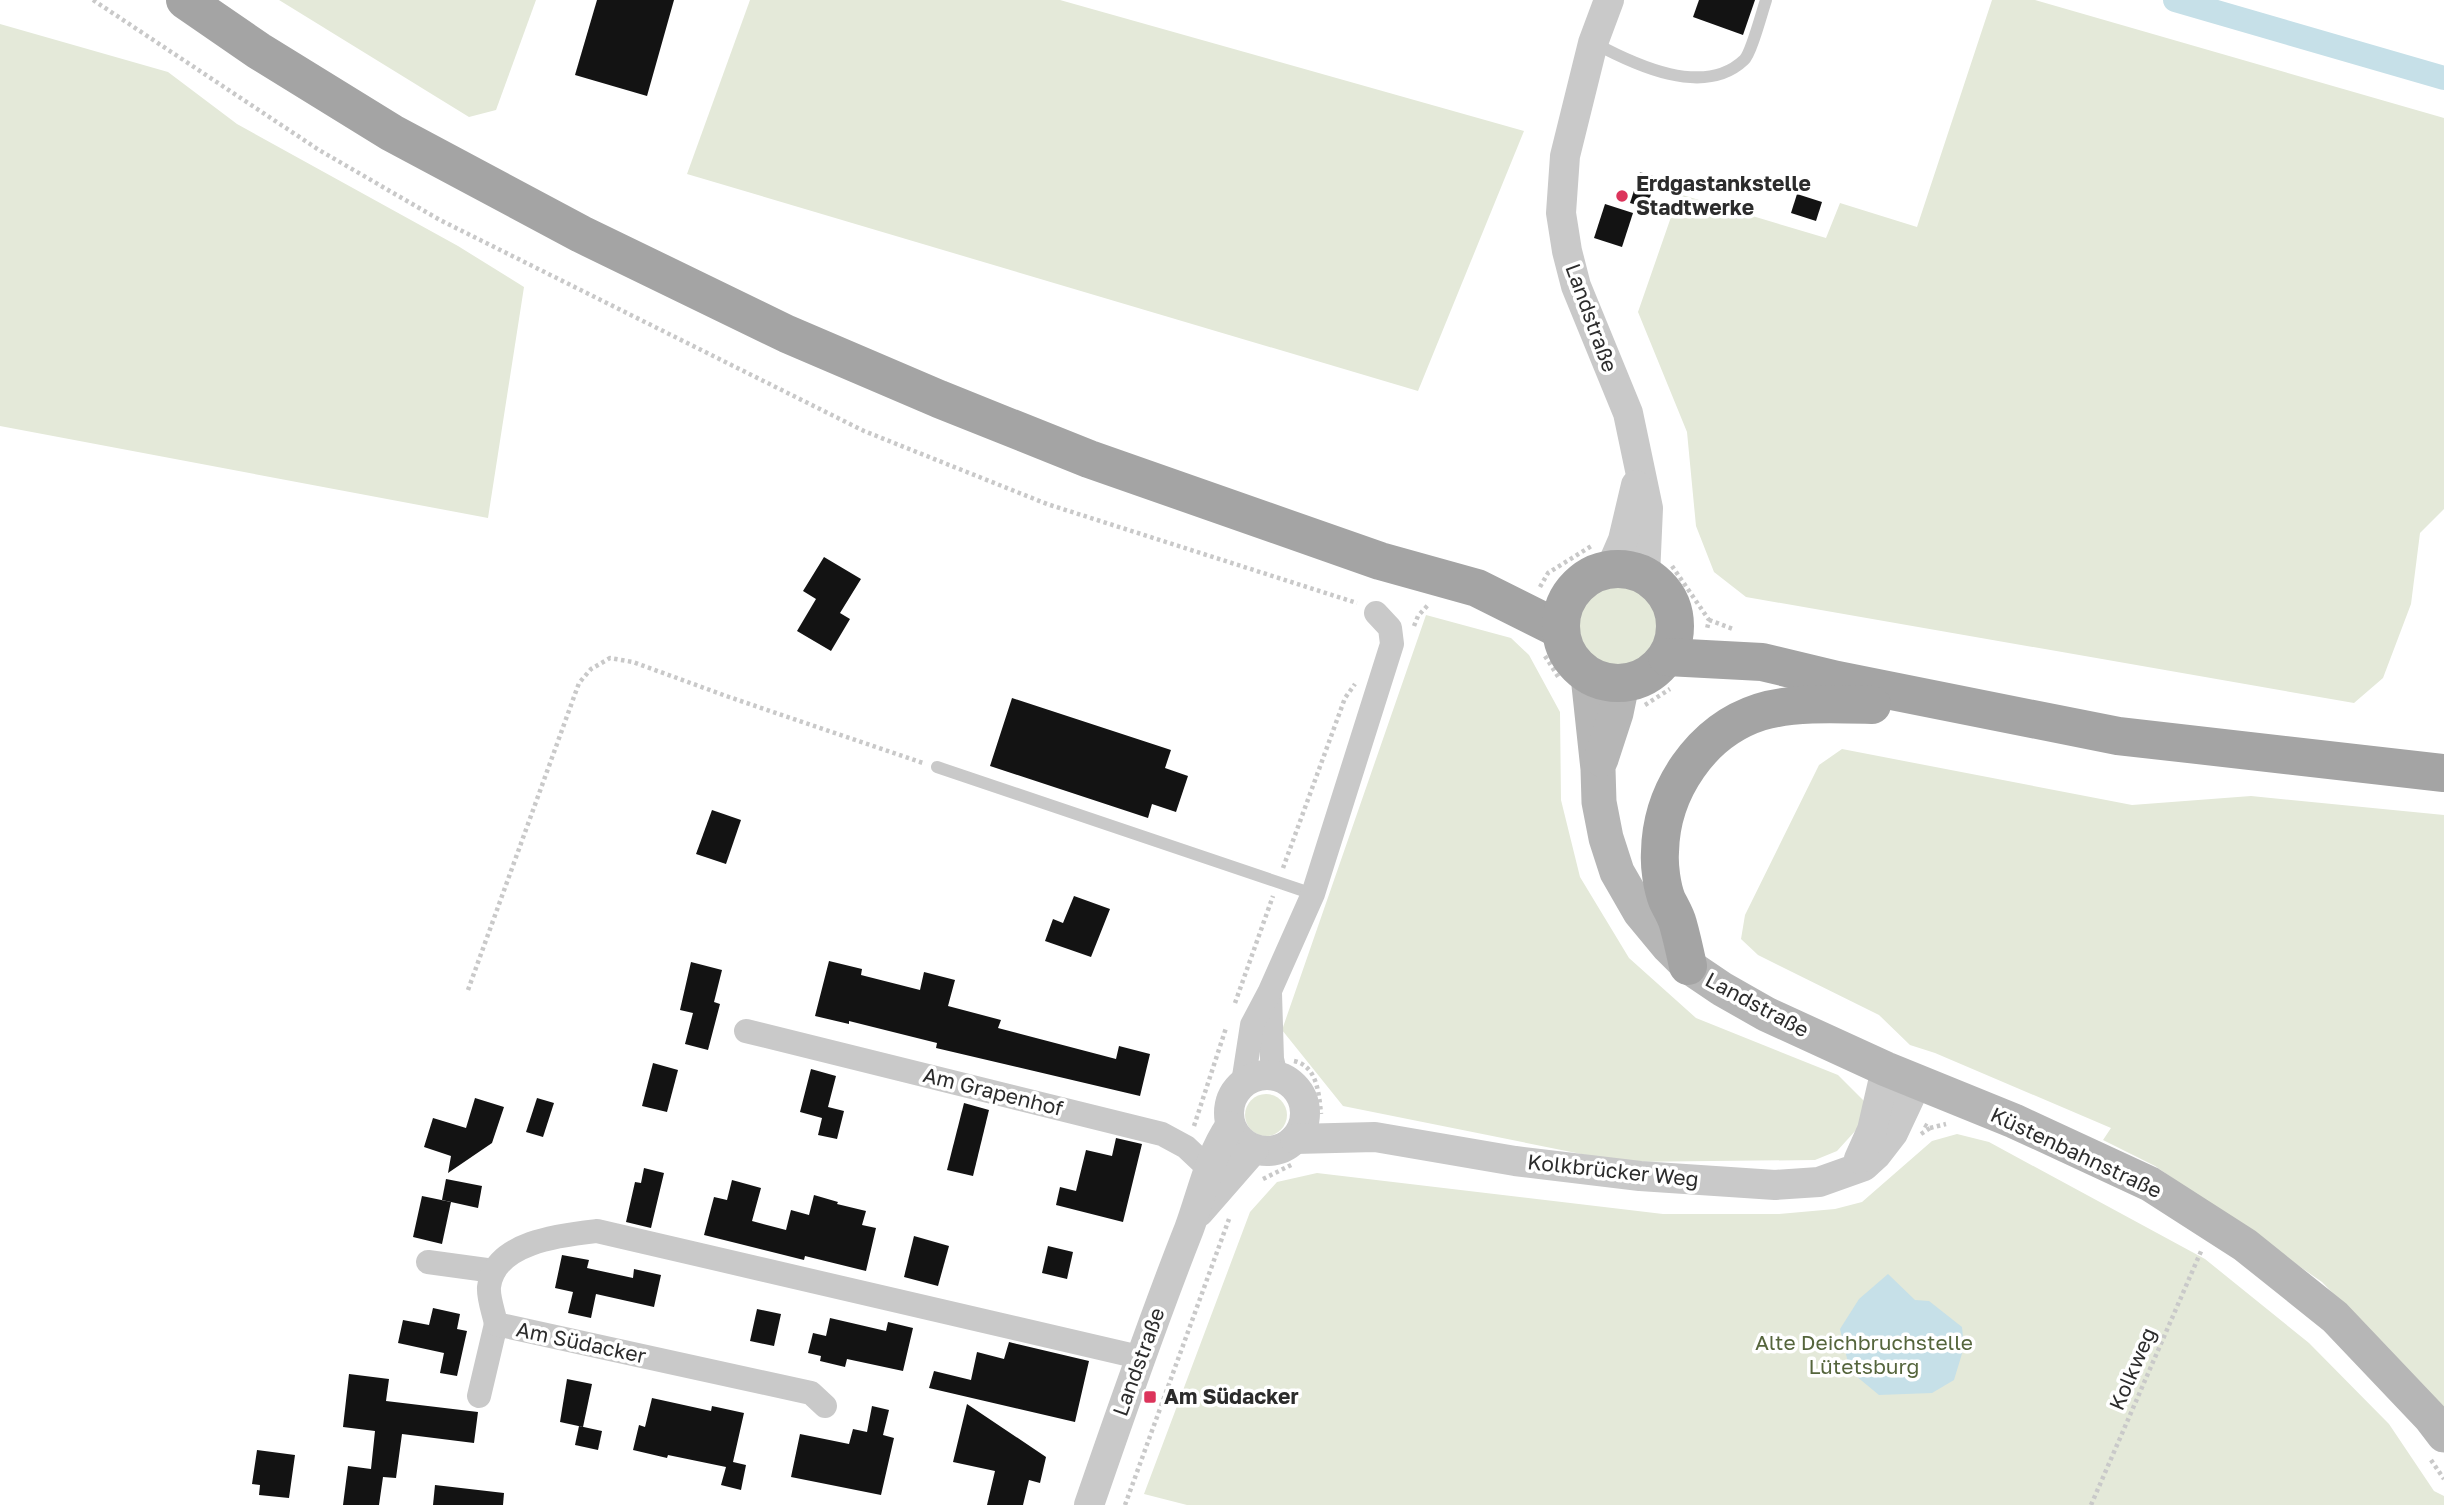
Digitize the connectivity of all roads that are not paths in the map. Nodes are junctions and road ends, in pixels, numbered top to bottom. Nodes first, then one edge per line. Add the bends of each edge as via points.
1 (185, 0) edge
2 (1609, 0) edge
3 (1766, 0) edge
4 (1593, 43) junction
5 (1618, 562) junction
6 (1550, 608) junction
7 (1376, 613) road end
8 (1671, 639) junction
9 (1600, 689) junction
10 (1911, 694) junction
11 (937, 768) road end
12 (2444, 773) edge
13 (1313, 894) junction
14 (1688, 966) junction
15 (1269, 993) junction
16 (746, 1031) dead end
17 (1276, 1076) junction
18 (1902, 1076) junction
19 (1243, 1083) junction
20 (1305, 1109) junction
21 (1230, 1126) junction
22 (1375, 1137) junction
23 (1254, 1149) junction
24 (1295, 1151) junction
25 (1851, 1171) junction
26 (1229, 1180) junction
27 (428, 1262) dead end
28 (494, 1271) junction
29 (496, 1324) junction
30 (1139, 1357) junction
31 (479, 1396) dead end
32 (825, 1406) dead end
33 (2437, 1446) edge
34 (1089, 1505) edge

1 - 6 main road via 392,133 787,334 1089,459 1380,561
2 - 4 street, Landstraße
3 - 4 lane via 1746,59 1721,76 1685,79
4 - 5 street, Landstraße via 1564,156 1561,213 1576,286 1628,413 1639,471
5 - 6 main road via 1579,584
5 - 8 main road via 1660,587 1671,603
6 - 9 main road via 1574,664
7 - 13 street via 1390,628 1392,644
8 - 9 main road via 1655,671 1640,680
8 - 10 main road
9 - 14 main road, Landstraße via 1616,713 1598,769 1603,826 1617,872 1640,912
10 - 12 main road via 2118,736
10 - 14 main road via 1880,706 1823,703 1761,712 1730,725 1703,747 1678,780 1666,813 1660,853 1666,896 1678,921
11 - 13 lane
13 - 15 street
14 - 18 main road, Landstraße via 1766,1014
15 - 17 street
15 - 19 street via 1252,1025
16 - 26 street, Am Grapenhof via 1162,1135
17 - 19 street
17 - 20 street via 1296,1088
18 - 25 street
18 - 25 street, Kolkbrücker Weg via 1911,1124 1893,1133 1864,1166
18 - 33 main road, Küstenbahnstraße via 2150,1184 2245,1245 2335,1317 2431,1418
19 - 21 street via 1230,1102
20 - 22 street, Kolkbrücker Weg
20 - 24 street
21 - 23 street
21 - 26 street, Landstraße via 1220,1142
22 - 24 street, Kolkbrücker Weg
22 - 25 street, Kolkbrücker Weg via 1640,1176 1775,1185 1819,1182
23 - 24 street via 1286,1146
23 - 26 street, Landstraße
26 - 30 street, Landstraße via 1192,1220
27 - 28 street
28 - 29 street, Am Südacker via 489,1288
28 - 30 street via 506,1255 552,1236 597,1231
29 - 31 street, Am Südacker
29 - 32 street, Am Südacker via 811,1393
30 - 34 street, Landstraße

